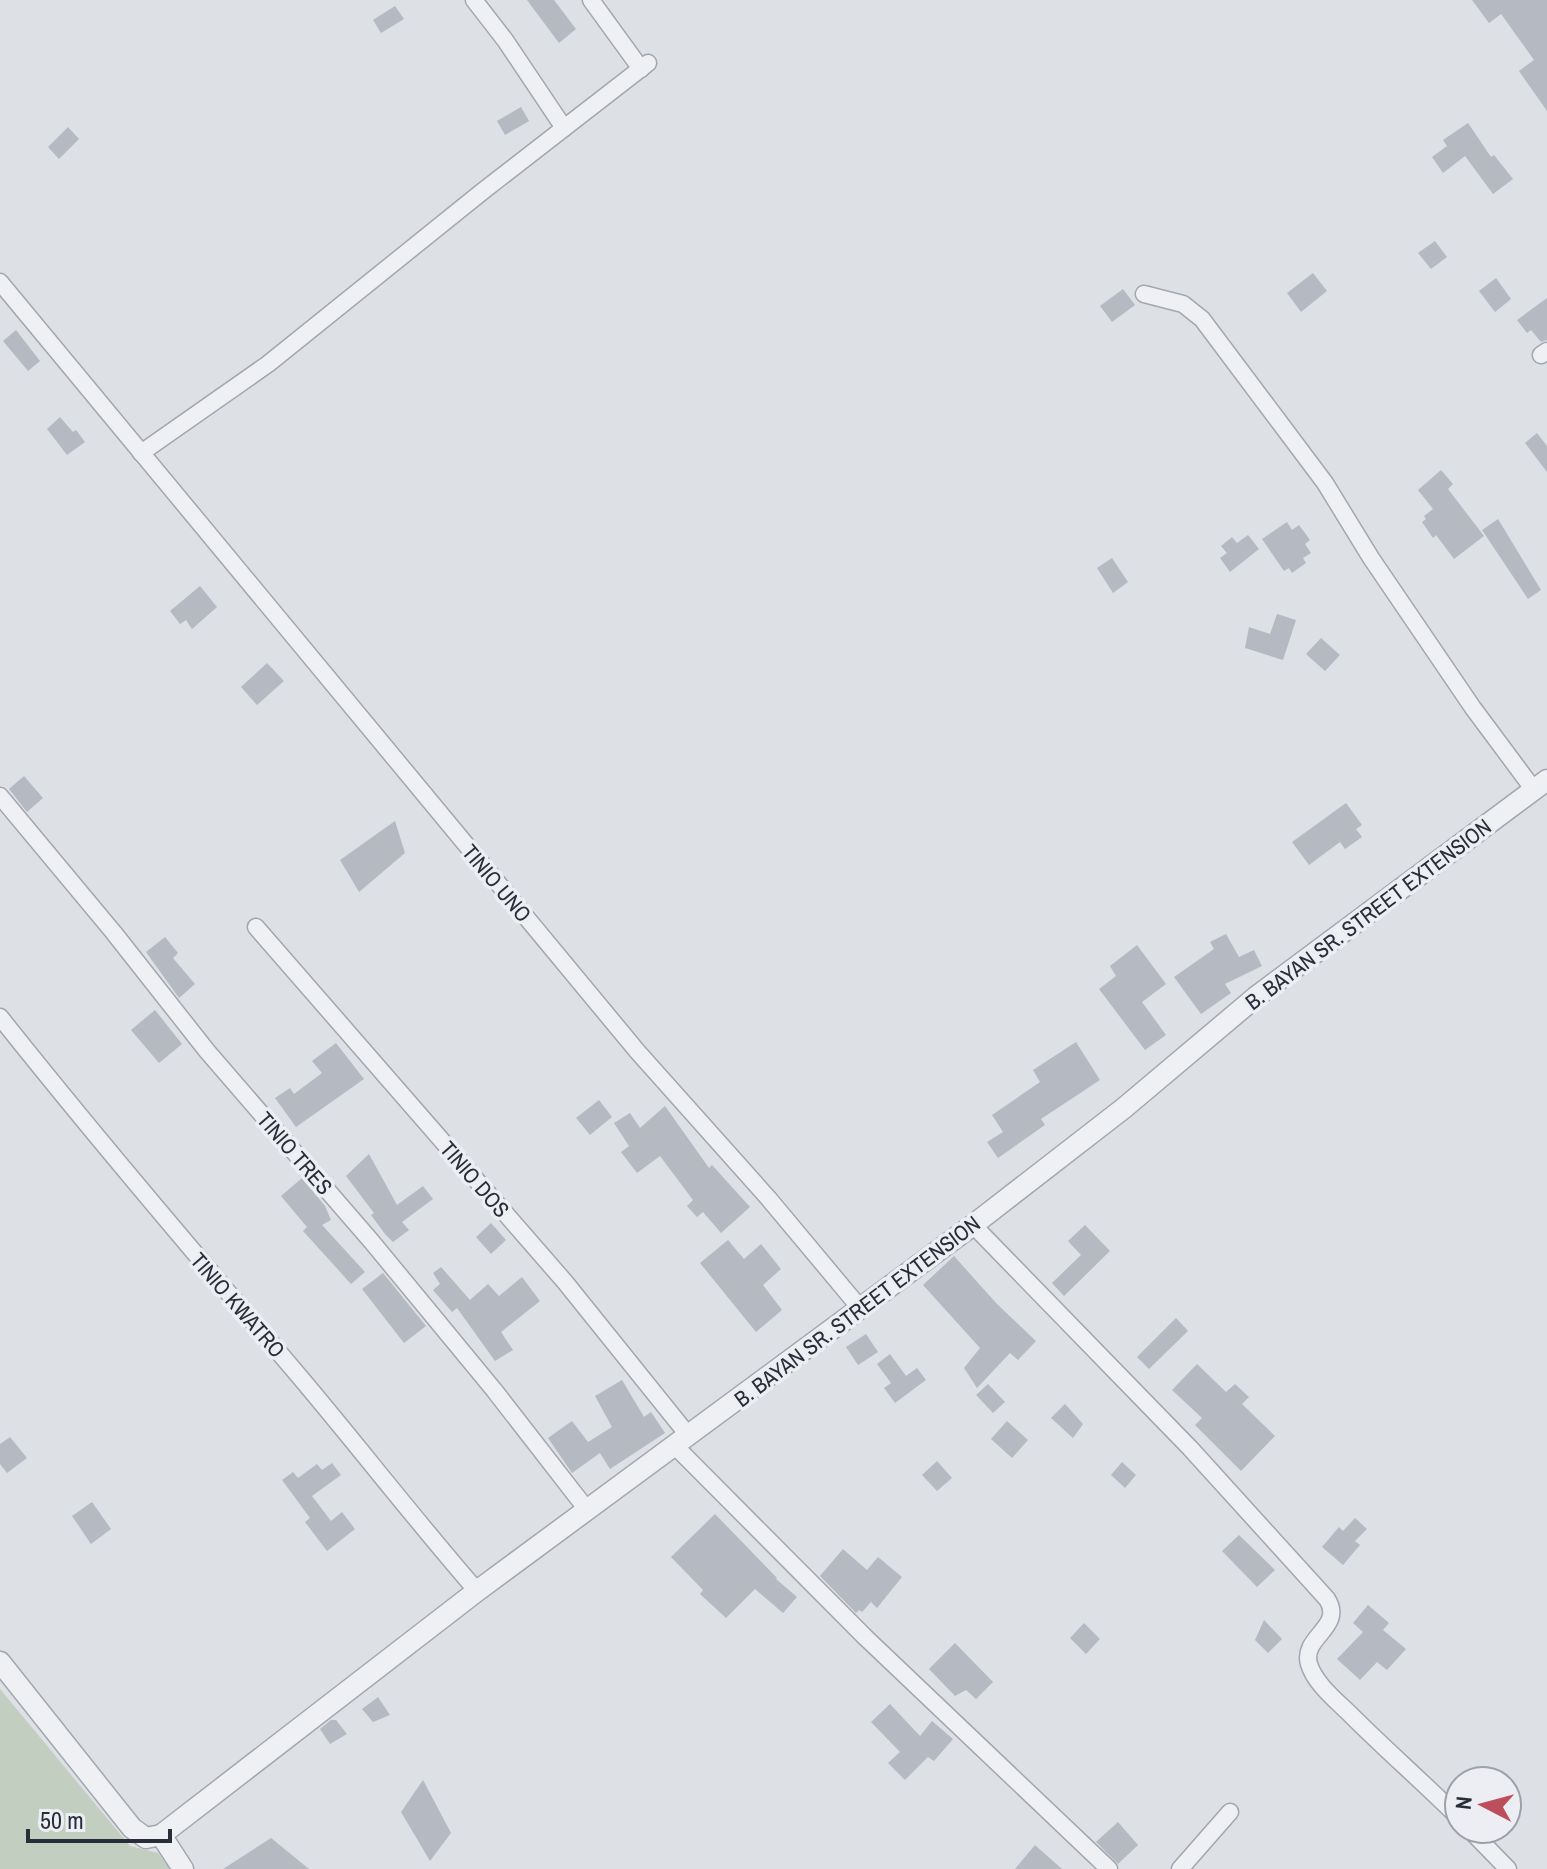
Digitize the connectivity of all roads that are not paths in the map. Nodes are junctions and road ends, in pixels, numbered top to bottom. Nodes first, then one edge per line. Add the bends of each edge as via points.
1 (474, 0) edge
2 (591, 0) edge
3 (564, 128) junction
4 (0, 282) edge
5 (1144, 294) dead end
6 (141, 453) junction
7 (1541, 785) edge
8 (0, 796) edge
9 (256, 927) dead end
10 (0, 1017) edge
11 (973, 1225) junction
12 (860, 1308) junction
13 (681, 1440) junction
14 (588, 1511) junction
15 (477, 1591) junction
16 (0, 1662) edge
17 (1443, 1803) edge
18 (1230, 1812) dead end
19 (161, 1835) junction
20 (1485, 1845) edge
21 (183, 1869) edge
22 (1109, 1869) edge
23 (1180, 1869) edge
24 (1508, 1869) edge

1 - 3 street
2 - 3 street via 644,66
3 - 6 street via 268,364
4 - 6 street, TINIO UNO
5 - 7 street via 1183,304 1202,319 1325,483 1473,708
6 - 12 street, TINIO UNO via 627,1040
7 - 11 street, B. BAYAN SR. STREET EXTENSION via 1257,996
8 - 14 street, TINIO TRES via 494,1390
9 - 13 street, TINIO DOS via 565,1282
10 - 15 street, TINIO KWATRO
11 - 12 street, B. BAYAN SR. STREET EXTENSION
11 - 17 street via 1190,1448 1327,1599 1332,1620 1307,1655 1313,1673
12 - 13 street, B. BAYAN SR. STREET EXTENSION
13 - 14 street, B. BAYAN SR. STREET EXTENSION
13 - 22 street, TINIO DOS via 865,1637
14 - 15 street, B. BAYAN SR. STREET EXTENSION
15 - 19 street, B. BAYAN SR. STREET EXTENSION
16 - 19 street via 132,1828 146,1838
18 - 23 street
19 - 21 street
20 - 24 street

